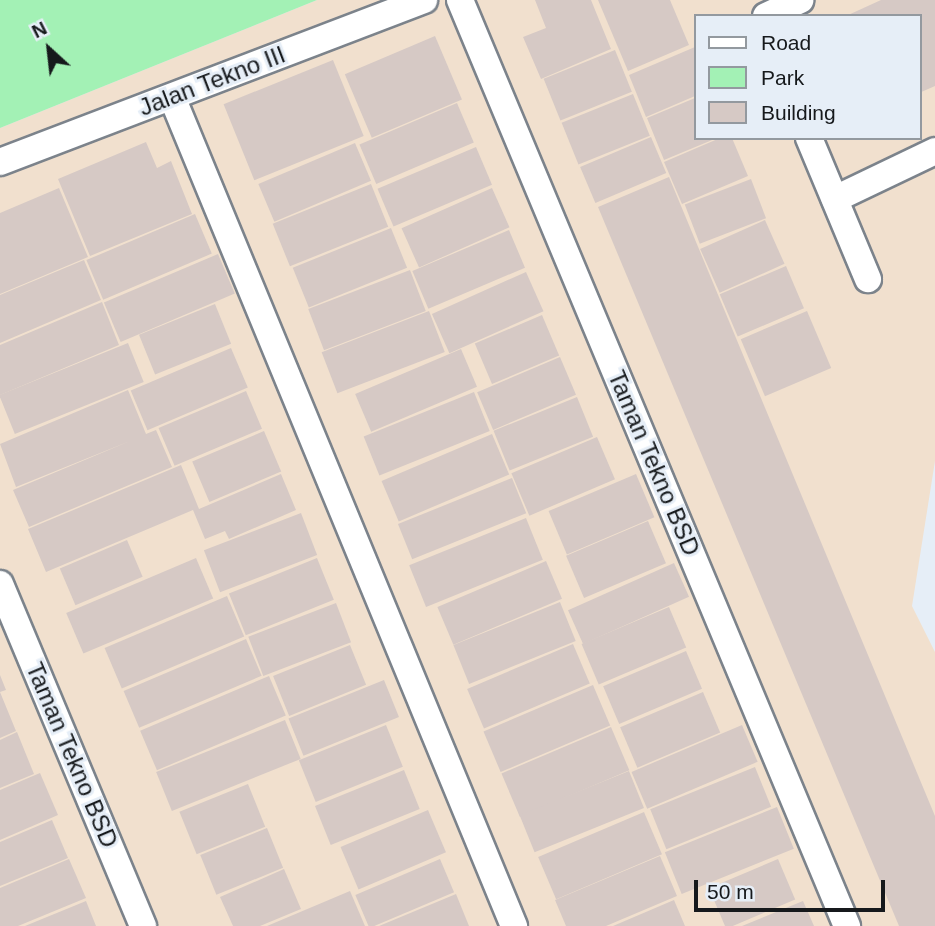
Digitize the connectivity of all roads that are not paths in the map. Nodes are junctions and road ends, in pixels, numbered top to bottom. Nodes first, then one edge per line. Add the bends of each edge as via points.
1 (424, 0) edge
2 (460, 0) edge
3 (801, 0) edge
4 (770, 14) edge
5 (172, 97) junction
6 (810, 140) edge
7 (935, 151) edge
8 (0, 162) edge
9 (835, 199) junction
10 (868, 279) dead end
11 (0, 584) edge
12 (143, 926) edge
13 (514, 926) edge
14 (847, 926) edge

1 - 5 lane, Jalan Tekno III
2 - 14 lane, Taman Tekno BSD
3 - 4 lane
5 - 8 lane, Jalan Tekno III
5 - 13 lane
6 - 9 lane
7 - 9 lane
9 - 10 lane
11 - 12 lane, Taman Tekno BSD

